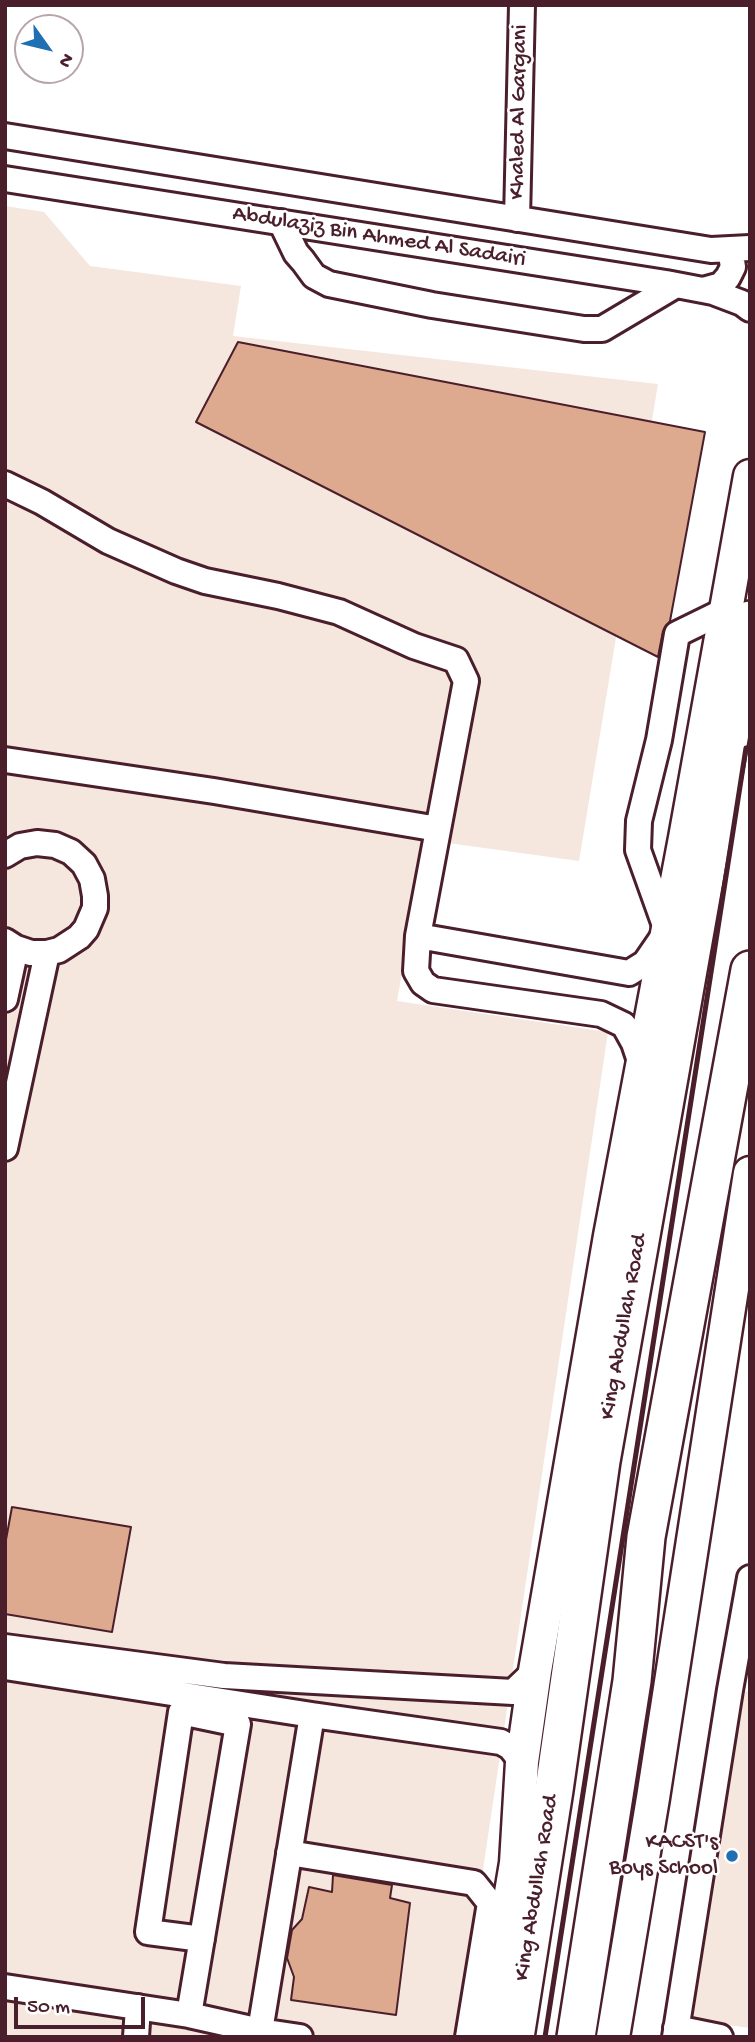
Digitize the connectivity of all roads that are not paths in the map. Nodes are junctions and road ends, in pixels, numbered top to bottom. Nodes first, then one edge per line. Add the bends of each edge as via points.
1 (522, 5) edge
2 (5, 136) edge
3 (5, 179) edge
4 (517, 219) junction
5 (281, 222) junction
6 (740, 248) edge
7 (676, 285) junction
8 (703, 290) junction
9 (750, 309) edge
10 (750, 475) edge
11 (5, 484) edge
12 (738, 615) edge
13 (5, 760) edge
14 (438, 829) junction
15 (5, 855) edge
16 (667, 931) junction
17 (418, 936) junction
18 (10, 945) edge
19 (47, 953) junction
20 (750, 970) edge
21 (5, 999) edge
22 (642, 1067) junction
23 (5, 1148) edge
24 (750, 1173) edge
25 (750, 1578) edge
26 (748, 1605) edge
27 (5, 1647) edge
28 (5, 1667) edge
29 (535, 1671) junction
30 (225, 1676) junction
31 (214, 1700) junction
32 (181, 1712) junction
33 (312, 1715) junction
34 (522, 1762) junction
35 (289, 1853) junction
36 (202, 1939) junction
37 (5, 1987) edge
38 (138, 2007) junction
39 (189, 2015) junction
40 (260, 2031) junction
41 (676, 2032) edge
42 (136, 2037) edge
43 (300, 2037) edge
44 (468, 2037) edge
45 (487, 2037) edge
46 (515, 2037) edge
47 (576, 2037) edge
48 (612, 2037) edge
49 (720, 2037) edge

1 - 4 street, Khaled Al Gargani
2 - 4 street, Abdulaziz Bin Ahmed Al Sadairi
3 - 5 street, Abdulaziz Bin Ahmed Al Sadairi
4 - 6 street, Abdulaziz Bin Ahmed Al Sadairi via 711,250
5 - 7 street, Abdulaziz Bin Ahmed Al Sadairi
5 - 7 street via 314,276 329,284 432,305 602,329
6 - 8 street via 729,277 721,285
7 - 8 street, Abdulaziz Bin Ahmed Al Sadairi
8 - 9 street, Abdulaziz Bin Ahmed Al Sadairi
10 - 12 main road
11 - 14 street via 108,541 176,571 339,612 456,660 467,681
12 - 16 main road
12 - 16 street via 677,634 639,821 638,850
12 - 46 highway, King Abdullah Road via 601,1461
13 - 14 street
14 - 17 street
15 - 19 street via 20,846 55,845 71,852 92,879 95,908 86,929 69,945
16 - 17 street via 645,963 629,973
16 - 22 main road
17 - 22 street via 416,971 422,983 433,990 601,1014 624,1025
18 - 19 street
18 - 21 street
19 - 23 street
20 - 47 highway via 646,1537 632,1681
22 - 29 main road
24 - 48 main road
25 - 26 street
26 - 41 street via 730,1690
27 - 30 street
28 - 31 street
29 - 30 street via 513,1692
29 - 34 main road
30 - 31 street
31 - 32 street
31 - 33 street
32 - 36 street via 148,1931
32 - 36 street via 238,1724
33 - 34 street via 501,1742
33 - 35 street
34 - 45 main road via 516,1863
35 - 40 street
35 - 44 street via 474,1883 490,1903
36 - 39 street
37 - 38 street
38 - 39 street
38 - 42 street
39 - 40 street
40 - 43 street
41 - 49 street

